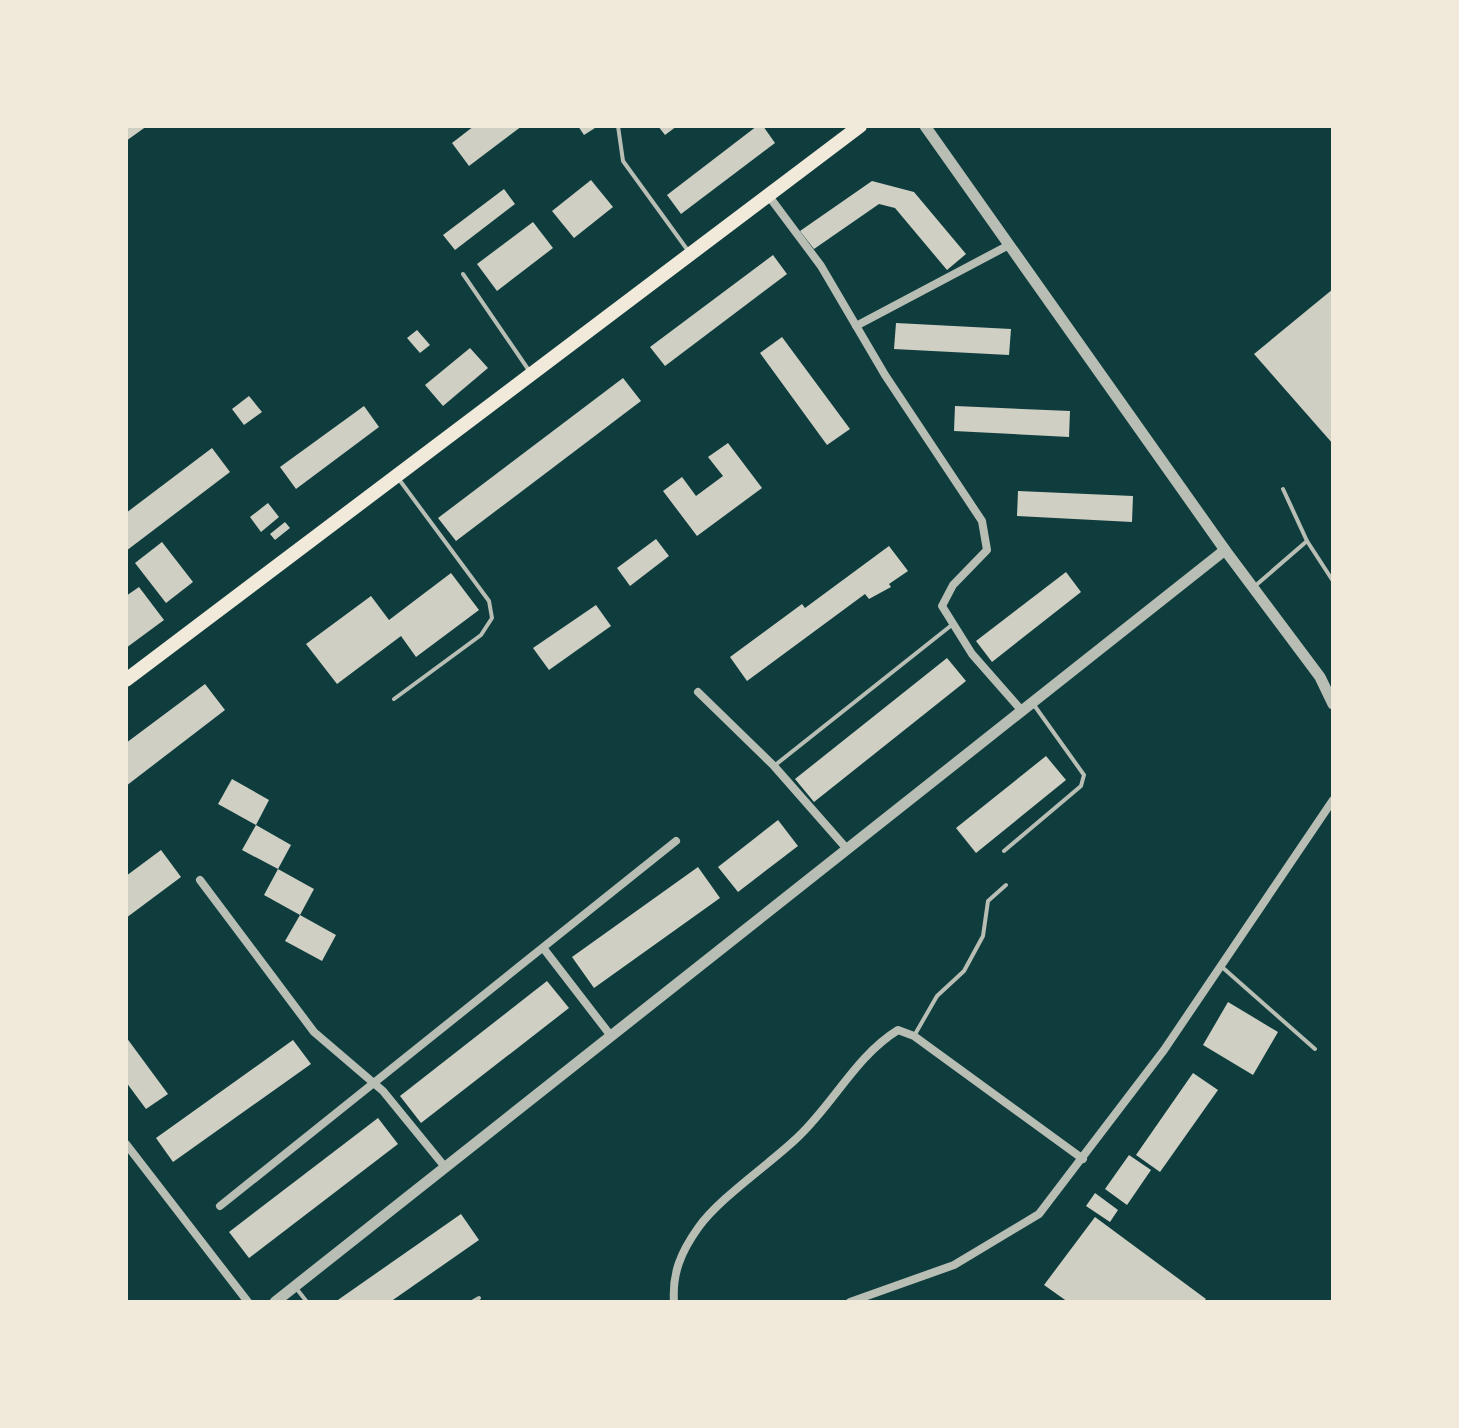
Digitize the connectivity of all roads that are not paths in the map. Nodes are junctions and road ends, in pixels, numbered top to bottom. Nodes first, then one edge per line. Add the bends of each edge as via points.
1 (618, 126) edge
2 (860, 126) edge
3 (925, 126) edge
4 (768, 195) junction
5 (1009, 245) junction
6 (690, 254) junction
7 (463, 274) dead end
8 (856, 326) junction
9 (531, 374) junction
10 (396, 476) junction
11 (1283, 489) dead end
12 (1307, 541) junction
13 (1225, 550) junction
14 (1333, 581) edge
15 (1253, 588) junction
16 (953, 624) junction
17 (126, 680) edge
18 (698, 692) dead end
19 (394, 699) dead end
20 (1032, 703) junction
21 (1333, 704) edge
22 (1022, 711) junction
23 (774, 766) junction
24 (1333, 800) edge
25 (676, 841) dead end
26 (847, 849) junction
27 (1004, 851) dead end
28 (200, 880) dead end
29 (1006, 885) dead end
30 (544, 949) junction
31 (1220, 965) junction
32 (611, 1036) junction
33 (914, 1036) junction
34 (1315, 1049) dead end
35 (373, 1082) junction
36 (126, 1144) edge
37 (1083, 1159) junction
38 (445, 1167) junction
39 (220, 1206) dead end
40 (295, 1287) junction
41 (479, 1298) dead end
42 (248, 1302) edge
43 (275, 1302) edge
44 (307, 1302) edge
45 (472, 1302) edge
46 (674, 1302) edge
47 (850, 1302) edge

1 - 6 lane via 623,161
2 - 4 main road
3 - 5 street
4 - 6 main road
4 - 8 street via 821,266
5 - 8 street
5 - 13 street
6 - 9 main road
7 - 9 lane
8 - 16 street via 987,536 987,550 953,585 942,606
9 - 10 main road
10 - 17 main road
10 - 19 lane via 489,601 492,618 481,635
11 - 12 lane
12 - 14 lane
12 - 15 lane
13 - 15 street
13 - 20 street
15 - 21 street via 1320,677
16 - 22 street
16 - 23 lane
18 - 23 street
20 - 22 street
20 - 27 lane via 1084,775 1074,794
22 - 26 street
23 - 26 street
24 - 31 street
25 - 30 street
26 - 32 street
28 - 35 street via 314,1032
29 - 33 lane via 988,901 983,936 964,971 937,996
30 - 32 street
30 - 35 street
31 - 34 lane
31 - 37 street
32 - 38 street
33 - 37 street
33 - 46 street via 898,1030 878,1043 801,1135 700,1225 672,1279
35 - 38 street
35 - 39 street
36 - 42 street
37 - 47 street via 1039,1214 954,1265
38 - 40 street
40 - 43 street
40 - 44 lane
41 - 45 lane

